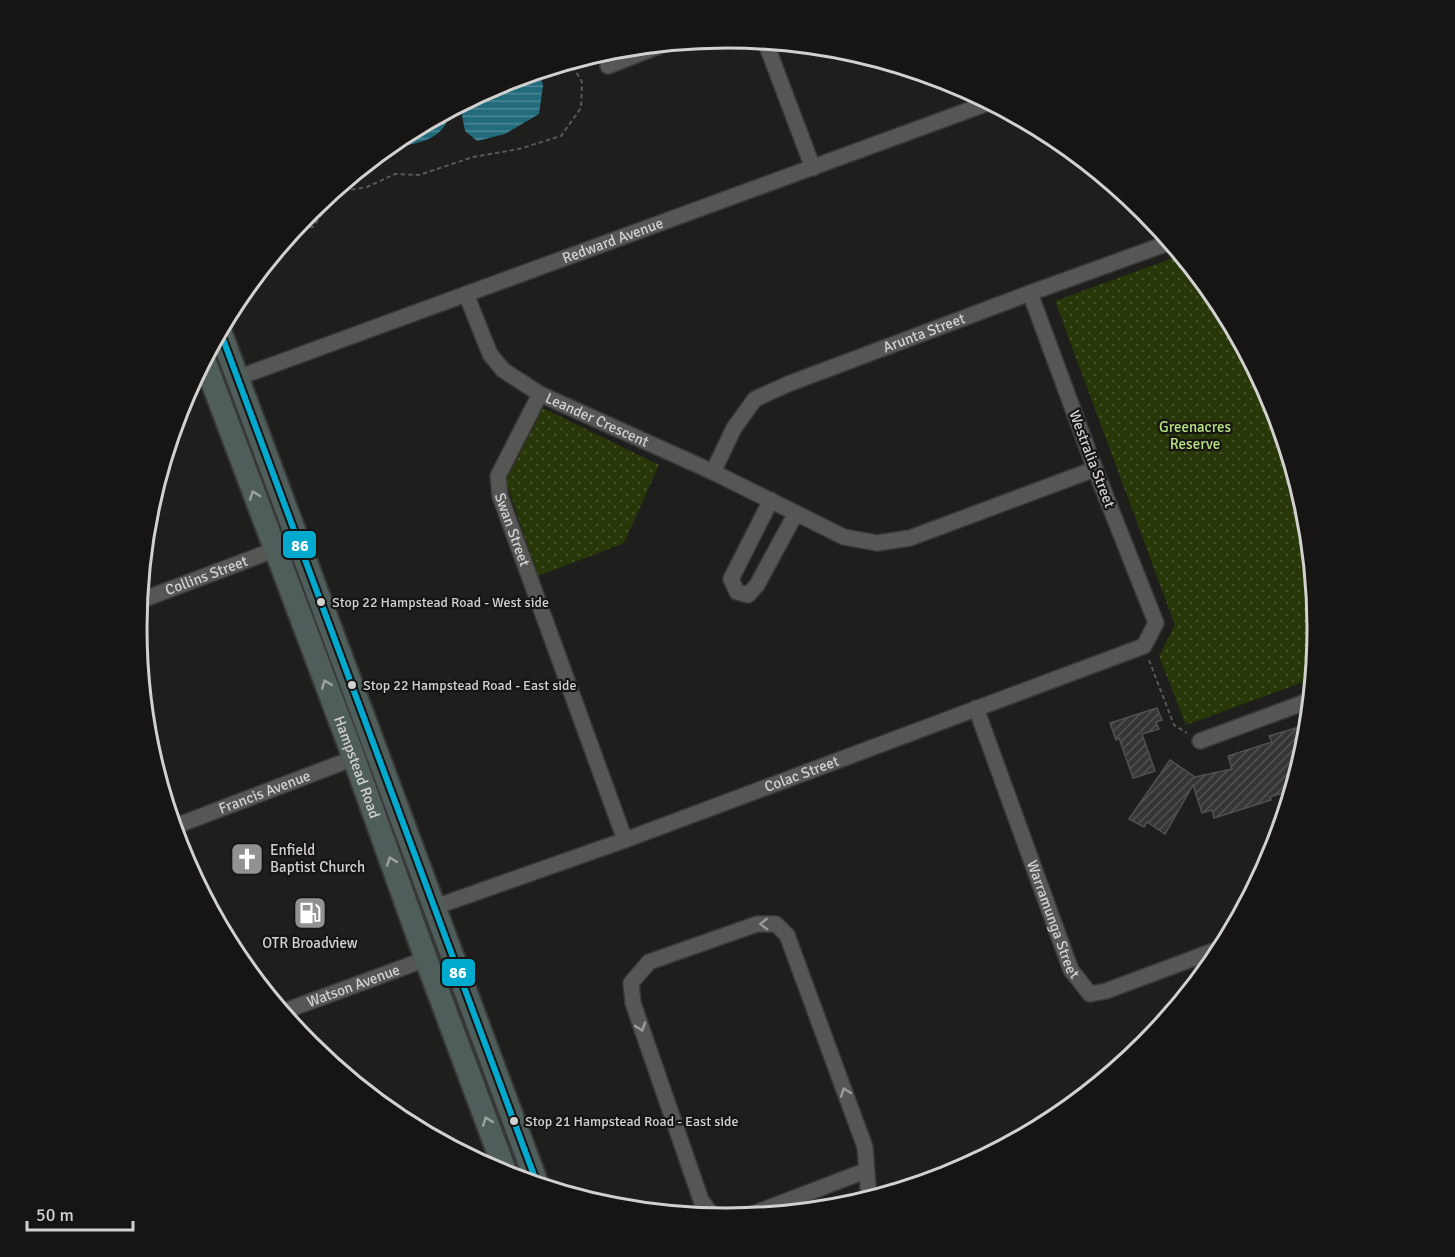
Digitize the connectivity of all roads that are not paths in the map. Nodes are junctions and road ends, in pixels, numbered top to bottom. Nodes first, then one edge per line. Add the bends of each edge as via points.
1 (768, 49) edge
2 (634, 56) edge
3 (608, 66) dead end
4 (980, 106) edge
5 (813, 168) junction
6 (1163, 245) edge
7 (1030, 293) junction
8 (466, 294) junction
9 (222, 344) edge
10 (208, 370) edge
11 (237, 378) junction
12 (214, 386) junction
13 (540, 394) junction
14 (1095, 469) junction
15 (713, 472) junction
16 (771, 500) junction
17 (796, 513) junction
18 (297, 542) junction
19 (274, 550) junction
20 (148, 598) edge
21 (1144, 646) joint
22 (1303, 703) edge
23 (976, 708) junction
24 (1200, 741) road end
25 (378, 751) junction
26 (354, 758) junction
27 (181, 824) edge
28 (625, 840) junction
29 (435, 907) junction
30 (411, 916) junction
31 (450, 950) junction
32 (1208, 954) edge
33 (426, 959) junction
34 (290, 1009) edge
35 (502, 1164) edge
36 (866, 1171) junction
37 (534, 1176) edge
38 (868, 1191) edge
39 (707, 1208) edge
40 (770, 1208) edge

1 - 5 street
2 - 3 street
4 - 5 street, Redward Avenue
5 - 8 street, Redward Avenue
6 - 7 street, Arunta Street
7 - 14 street, Westralia Street
7 - 15 street, Arunta Street via 755,399 734,428
8 - 11 street, Redward Avenue
8 - 13 street, Leander Crescent via 490,354 503,370
9 - 11 highway, Hampstead Road
10 - 12 highway, Hampstead Road
11 - 12 highway
11 - 18 highway, Hampstead Road
19 -> 12 highway, Hampstead Road
13 - 15 street, Leander Crescent
13 - 28 street, Swan Street via 498,476 500,496
14 - 17 street, Leander Crescent via 899,540 877,543 844,537
14 - 21 street, Westralia Street via 1156,623
15 - 16 street, Leander Crescent
16 - 17 street, Leander Crescent
16 - 17 street via 731,579 737,592 748,595 756,585
18 - 19 highway
18 - 25 highway, Hampstead Road
19 - 20 street, Collins Street
26 -> 19 highway, Hampstead Road
21 - 23 street, Colac Street
22 - 24 street
23 - 28 street, Colac Street
23 - 32 street, Warramunga Street via 1071,970 1090,994
25 - 26 highway
25 - 29 highway, Hampstead Road
26 - 27 street, Francis Avenue
30 -> 26 highway, Hampstead Road
28 - 29 street, Colac Street
29 - 30 highway
29 - 31 highway, Hampstead Road
30 - 33 highway, Hampstead Road
31 - 33 highway
31 - 37 highway, Hampstead Road
33 - 34 street, Watson Avenue
35 -> 33 highway, Hampstead Road
36 - 38 street
36 -> 39 street via 865,1147 787,935 776,924 757,924 649,962 631,983 633,1003
36 - 40 street

